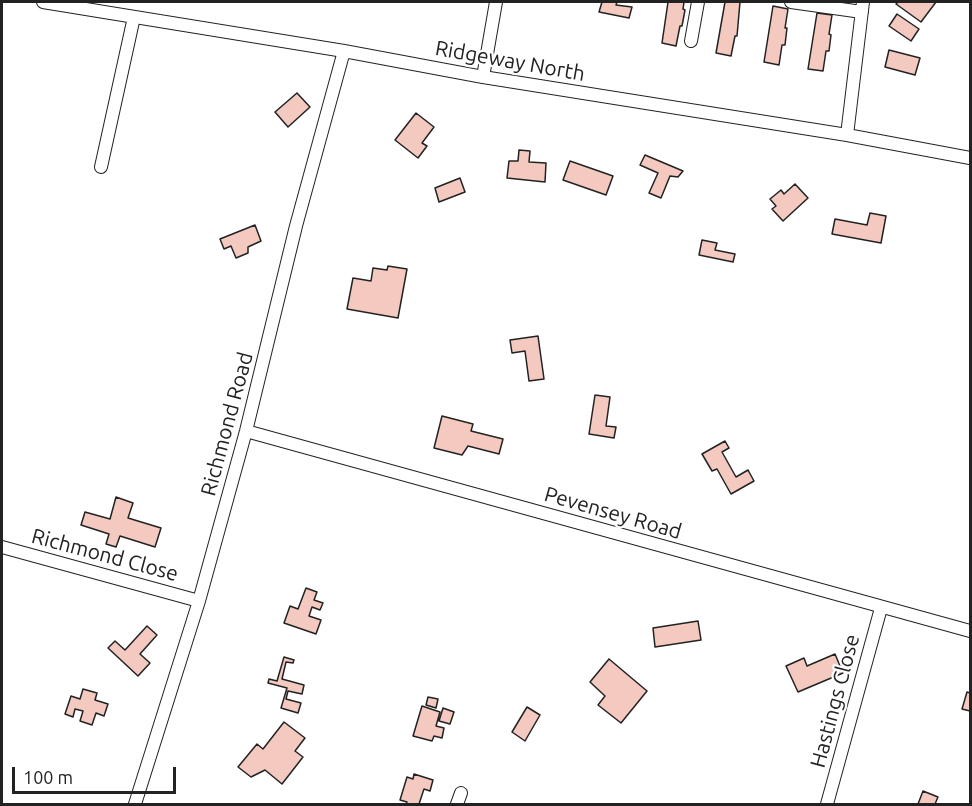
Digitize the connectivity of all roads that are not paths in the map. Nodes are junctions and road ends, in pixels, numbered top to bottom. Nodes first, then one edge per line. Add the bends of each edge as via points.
1 (44, 2) edge
2 (496, 2) edge
3 (698, 2) edge
4 (791, 2) edge
5 (862, 7) edge
6 (134, 17) junction
7 (691, 41) dead end
8 (344, 51) junction
9 (483, 77) junction
10 (847, 135) junction
11 (970, 158) edge
12 (101, 167) dead end
13 (246, 431) junction
14 (2, 547) edge
15 (199, 601) junction
16 (881, 608) junction
17 (970, 631) edge
18 (135, 804) edge
19 (827, 804) edge

1 - 6 street, Ridgeway North
2 - 9 street
3 - 7 street
4 - 5 street
5 - 10 street
6 - 8 street, Ridgeway North
6 - 12 street
8 - 9 street, Ridgeway North
8 - 13 street, Richmond Road
9 - 10 street, Ridgeway North
10 - 11 street, Ridgeway North
13 - 15 street, Richmond Road
13 - 16 street, Pevensey Road
14 - 15 street, Richmond Close
15 - 18 street, Richmond Road
16 - 17 street, Pevensey Road
16 - 19 street, Hastings Close

